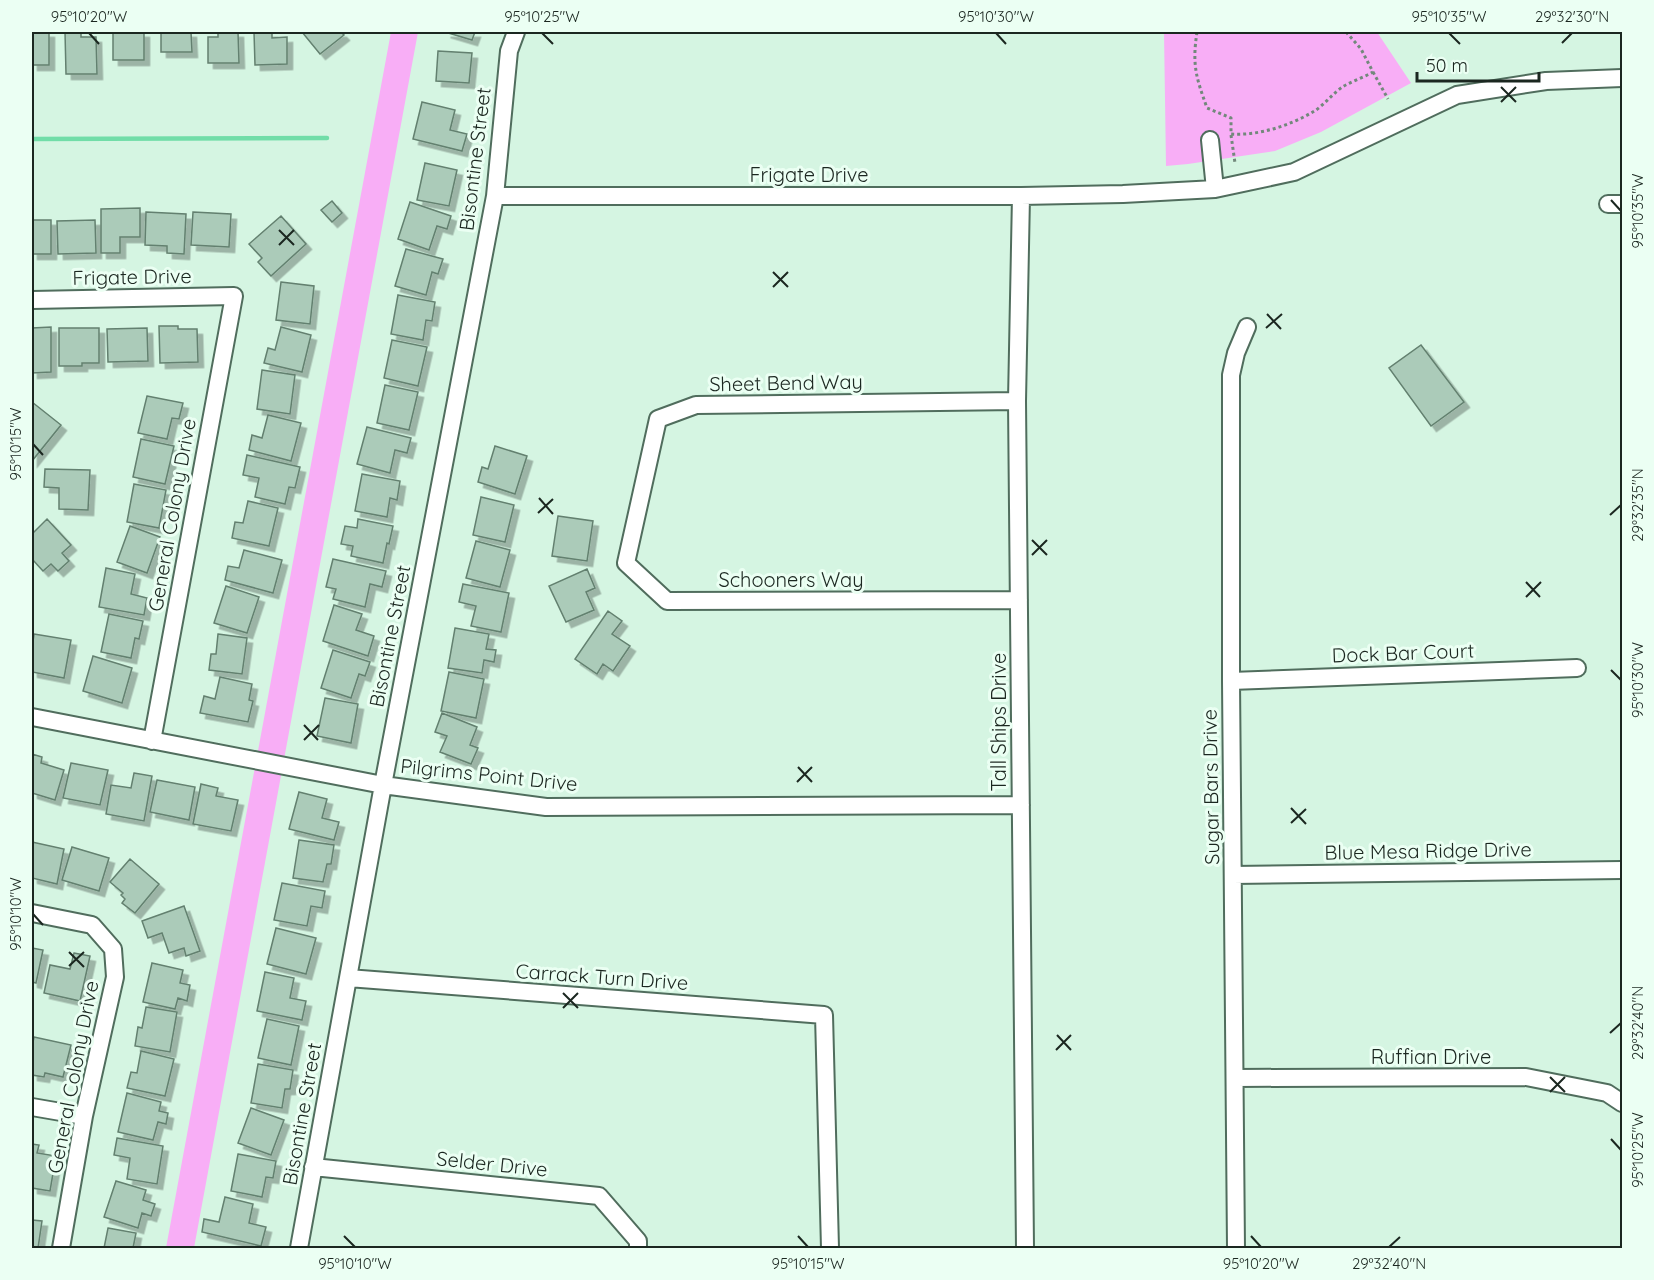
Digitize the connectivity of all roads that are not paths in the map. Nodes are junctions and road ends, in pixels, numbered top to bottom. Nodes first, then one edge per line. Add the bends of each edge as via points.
1 (516, 32) edge
2 (1623, 78) edge
3 (1210, 140) dead end
4 (1215, 189) junction
5 (495, 196) junction
6 (1021, 196) junction
7 (234, 296) joint
8 (32, 300) edge
9 (1247, 327) dead end
10 (1017, 401) junction
11 (637, 516) joint
12 (1019, 600) junction
13 (1577, 668) dead end
14 (1231, 681) junction
15 (32, 717) edge
16 (152, 741) junction
17 (383, 785) junction
18 (1020, 805) junction
19 (1623, 870) edge
20 (1233, 875) junction
21 (32, 913) edge
22 (348, 978) junction
23 (1235, 1078) junction
24 (1623, 1103) edge
25 (32, 1107) edge
26 (84, 1116) junction
27 (313, 1167) junction
28 (61, 1248) edge
29 (299, 1248) edge
30 (638, 1248) edge
31 (830, 1248) edge
32 (1025, 1248) edge
33 (1236, 1248) edge

1 - 5 street, Bisontine Street via 509,51
2 - 4 street, Frigate Drive via 1546,81 1457,95 1294,172
3 - 4 street
4 - 6 street, Frigate Drive
5 - 6 street, Frigate Drive
5 - 17 street, Bisontine Street
6 - 10 street, Tall Ships Drive
7 - 8 street, Frigate Drive
7 - 16 street, General Colony Drive
9 - 14 street, Sugar Bars Drive via 1231,375
10 - 11 street, Sheet Bend Way via 696,405 658,419
10 - 12 street, Tall Ships Drive
11 - 12 street, Schooners Way via 626,563 667,601
12 - 18 street, Tall Ships Drive
13 - 14 street, Dock Bar Court
14 - 20 street, Sugar Bars Drive
15 - 16 street, Pilgrims Point Drive
16 - 17 street, Pilgrims Point Drive
17 - 18 street, Pilgrims Point Drive via 546,807
17 - 22 street, Bisontine Street
18 - 32 street, Tall Ships Drive
19 - 20 street, Blue Mesa Ridge Drive
20 - 23 street, Sugar Bars Drive
21 - 26 street, General Colony Drive via 92,925 113,949 115,978
22 - 27 street, Bisontine Street
22 - 31 street, Carrack Turn Drive via 824,1015
23 - 24 street, Ruffian Drive via 1526,1077 1607,1093
23 - 33 street, Sugar Bars Drive
25 - 26 street
26 - 28 street, General Colony Drive
27 - 29 street, Bisontine Street
27 - 30 street, Selder Drive via 599,1196 638,1241

